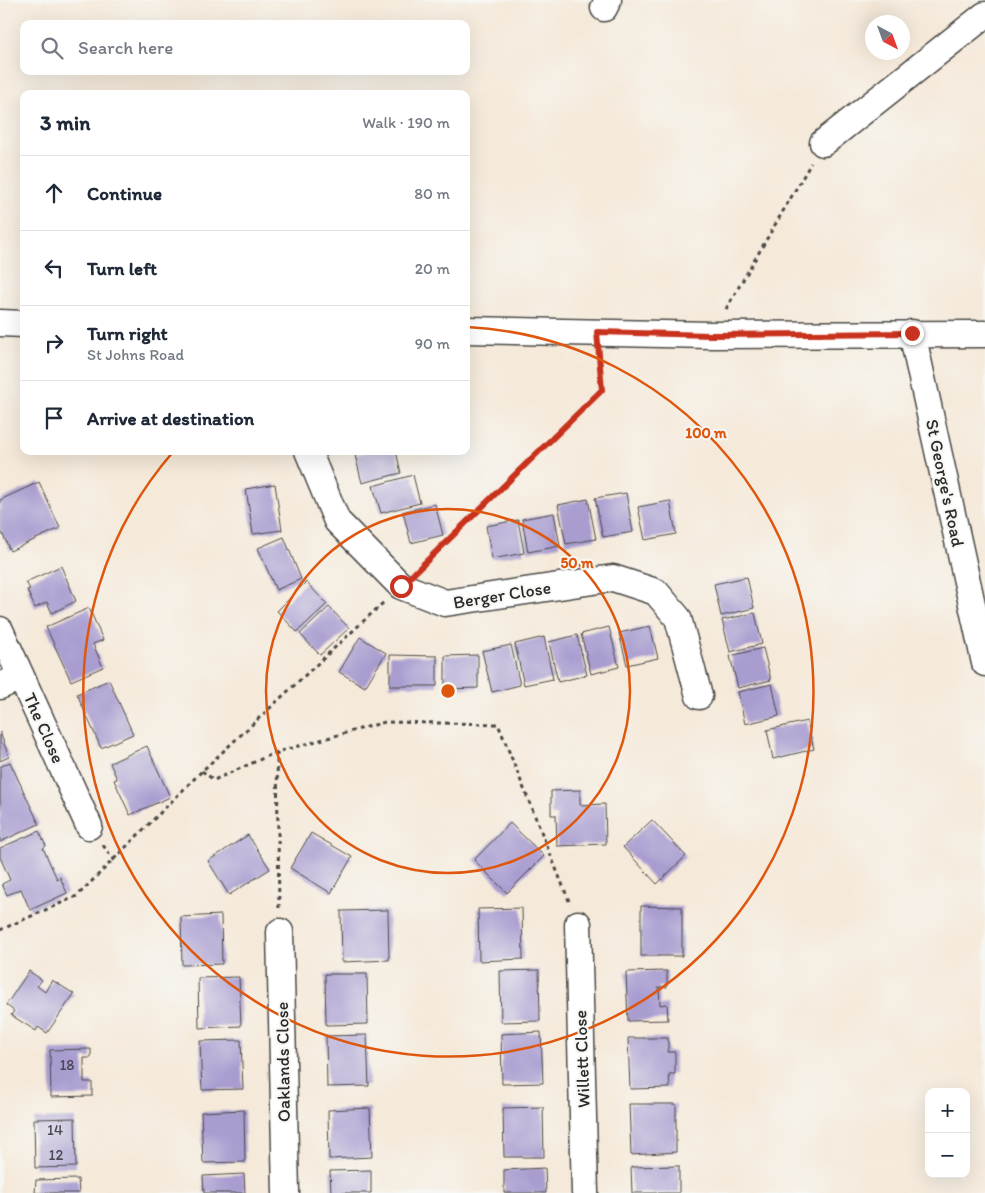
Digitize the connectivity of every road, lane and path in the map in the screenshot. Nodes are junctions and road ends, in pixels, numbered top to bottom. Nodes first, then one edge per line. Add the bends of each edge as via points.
1 (985, 15) edge
2 (822, 143) joint
3 (0, 323) edge
4 (20, 324) edge
5 (470, 330) edge
6 (597, 332) junction
7 (912, 333) junction
8 (985, 334) edge
9 (711, 335) junction
10 (310, 455) edge
11 (401, 586) junction
12 (0, 630) edge
13 (985, 663) edge
14 (11, 682) edge
15 (699, 696) dead end
16 (277, 752) junction
17 (202, 771) junction
18 (89, 826) dead end
19 (578, 924) joint
20 (0, 930) edge
21 (280, 932) joint
22 (286, 1193) edge
23 (585, 1193) edge

1 - 2 street
2 - 9 path
3 - 4 street
5 - 6 street
6 - 9 street
6 - 11 path via 602,390
7 - 8 street
7 - 9 street
7 - 13 street, St George's Road
10 - 11 street, Berger Close via 337,521
11 - 15 street, Berger Close via 446,604 613,578 656,592 678,618
11 - 17 path
12 - 14 street, The Close
14 - 18 street, The Close
16 - 17 path via 214,780
16 - 19 path via 385,722 498,724
16 - 21 path
17 - 20 path via 77,896
19 - 23 street, Willett Close
21 - 22 street, Oaklands Close

